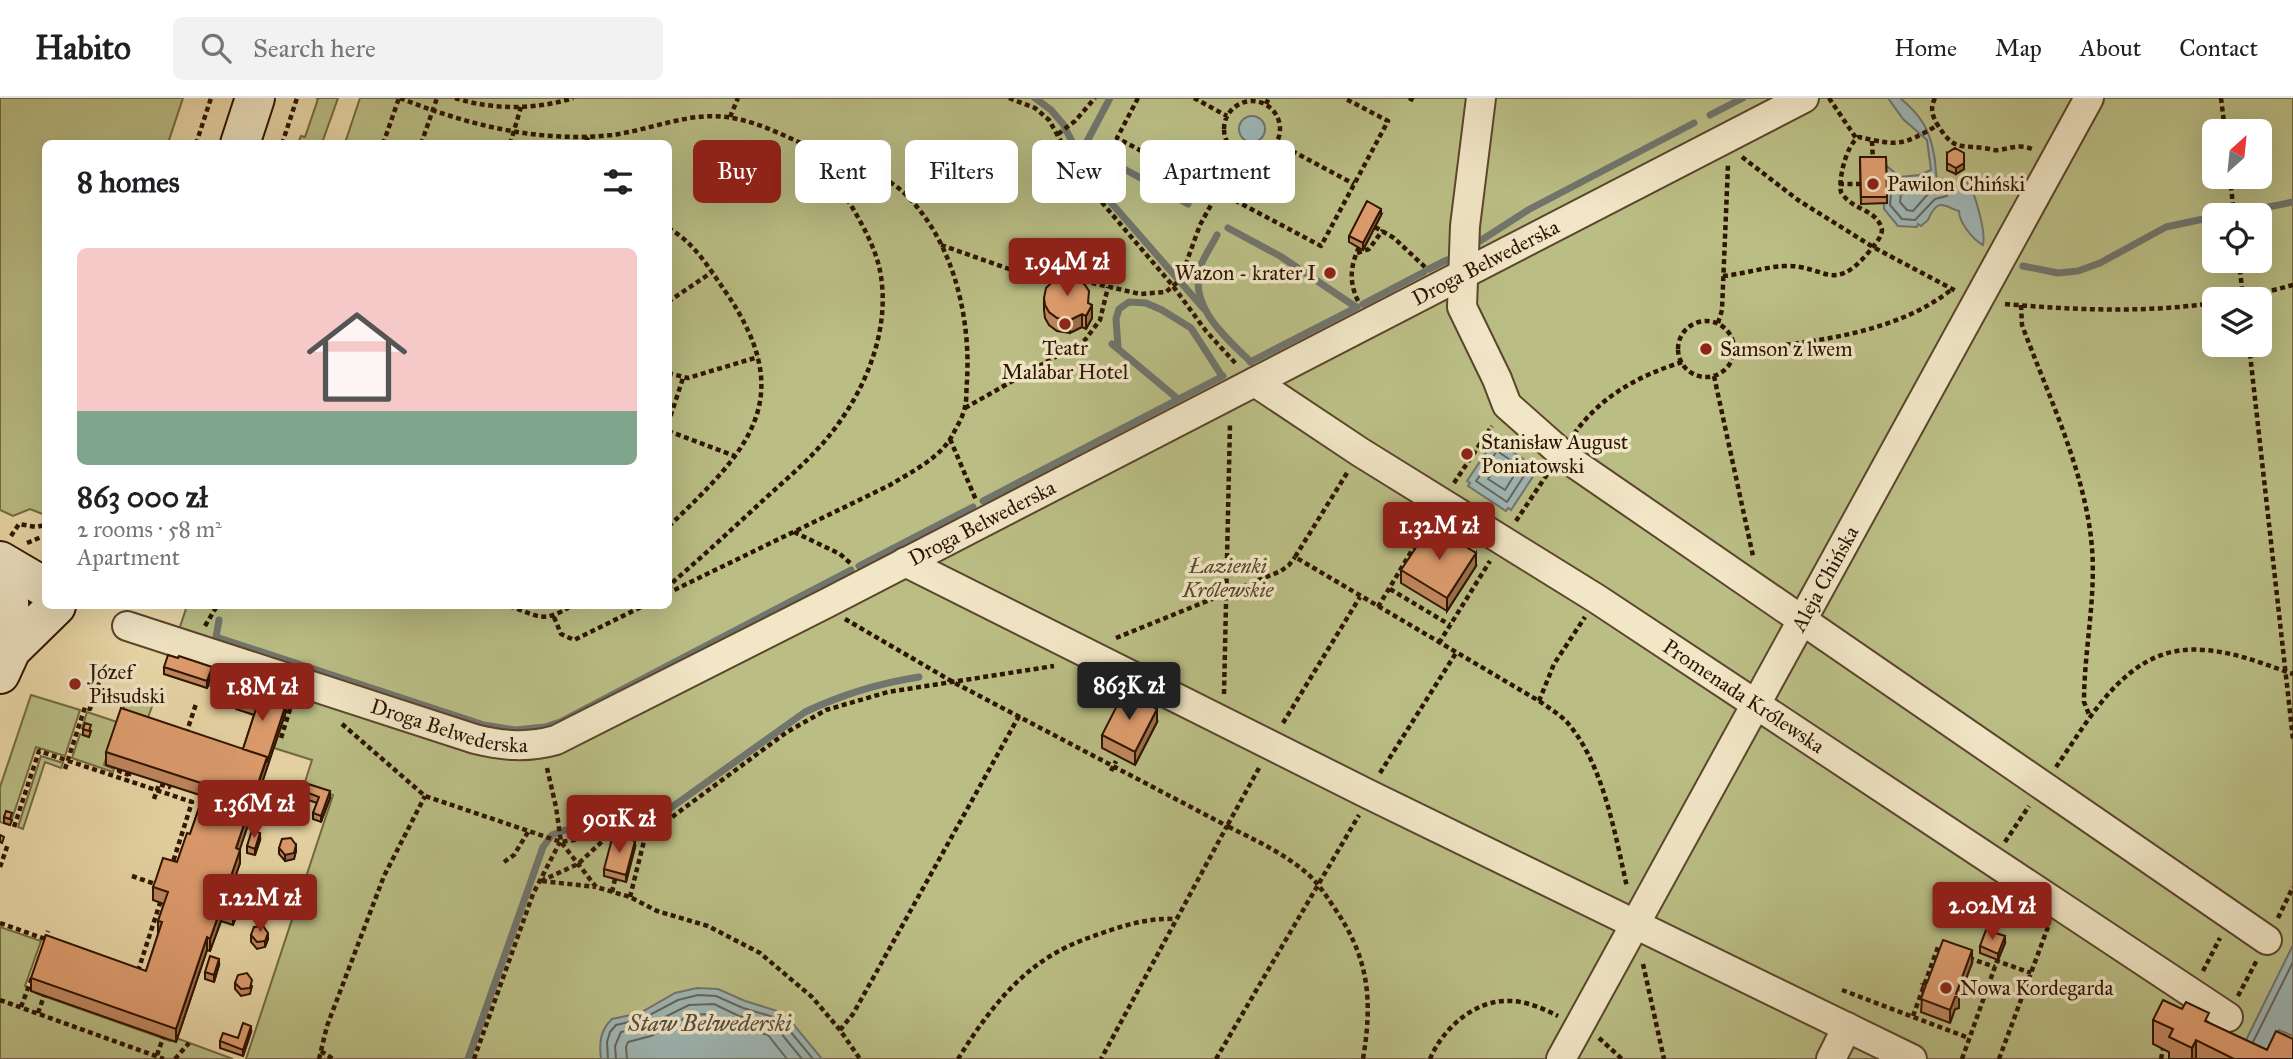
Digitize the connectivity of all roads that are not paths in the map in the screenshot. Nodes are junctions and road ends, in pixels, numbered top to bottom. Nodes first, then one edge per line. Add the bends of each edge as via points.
1 (255, 98) edge
2 (1481, 98) edge
3 (1804, 98) edge
4 (2089, 98) edge
5 (241, 140) edge
6 (1462, 274) junction
7 (1255, 382) junction
8 (16, 550) edge
9 (905, 562) junction
10 (0, 576) edge
11 (42, 583) edge
12 (53, 609) edge
13 (1802, 621) junction
14 (127, 626) dead end
15 (6, 662) edge
16 (1756, 704) junction
17 (1635, 925) junction
18 (2267, 940) dead end
19 (2228, 1017) dead end
20 (1847, 1027) junction
21 (1561, 1059) edge
22 (1831, 1059) edge
23 (1912, 1059) edge

1 - 5 street
2 - 6 street
3 - 6 street, Droga Belwederska via 1726,143
4 - 13 street, Aleja Chińska
6 - 7 street, Droga Belwederska
6 - 13 street via 1466,317 1507,405 1561,454
7 - 9 street, Droga Belwederska
7 - 16 street, Promenada Królewska
8 - 11 street
9 - 14 street, Droga Belwederska via 568,736 542,744 487,742
9 - 17 street
10 - 15 street via 9,602
12 - 15 street
13 - 16 street, Aleja Chińska
13 - 18 street
16 - 17 street, Aleja Chińska
16 - 19 street, Promenada Królewska
17 - 20 street
17 - 21 street, Aleja Chińska
20 - 22 street
20 - 23 street

